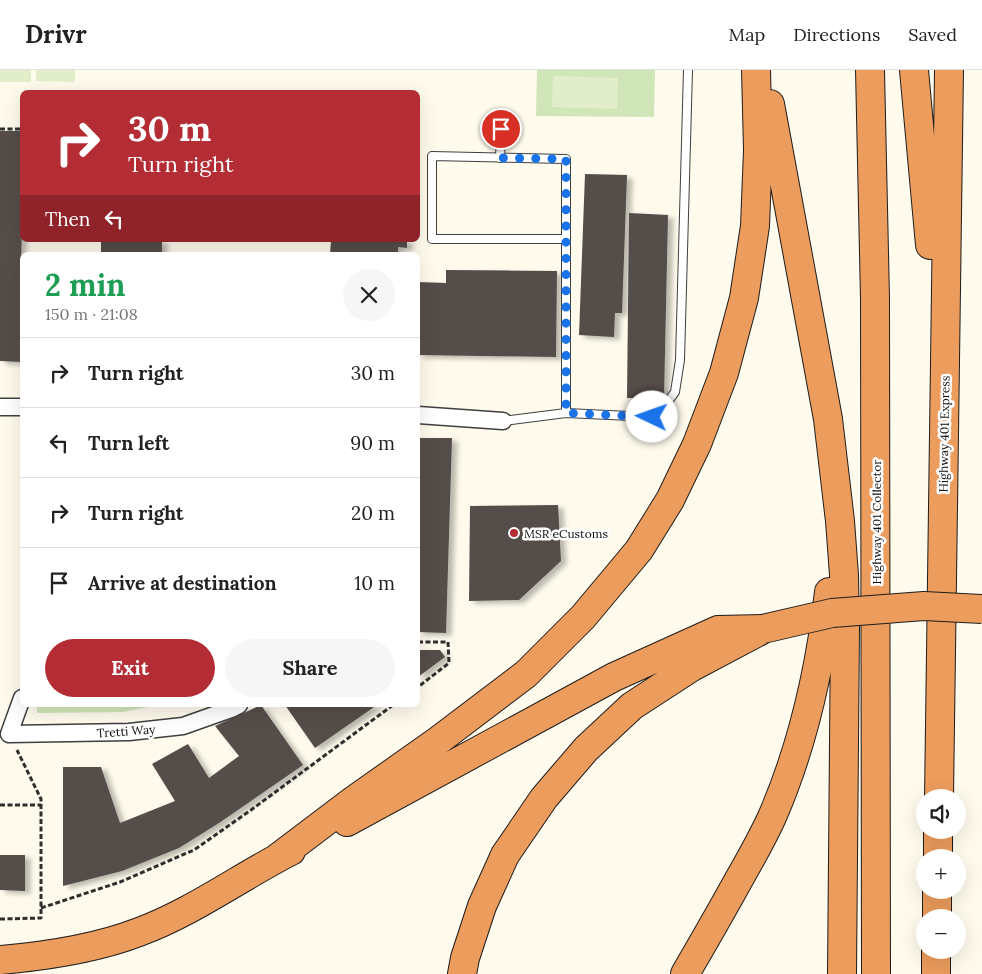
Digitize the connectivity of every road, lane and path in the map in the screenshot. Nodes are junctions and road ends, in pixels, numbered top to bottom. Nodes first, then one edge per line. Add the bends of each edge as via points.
1 (688, 70) edge
2 (756, 70) edge
3 (763, 70) edge
4 (870, 70) edge
5 (914, 70) edge
6 (948, 70) edge
7 (502, 114) dead end
8 (0, 129) edge
9 (20, 129) edge
10 (500, 158) junction
11 (566, 239) junction
12 (0, 407) edge
13 (20, 407) edge
14 (566, 413) junction
15 (420, 415) edge
16 (502, 421) joint
17 (944, 435) junction
18 (835, 468) junction
19 (982, 609) edge
20 (763, 629) junction
21 (420, 642) edge
22 (420, 685) edge
23 (20, 702) edge
24 (234, 707) edge
25 (389, 707) edge
26 (5, 734) edge
27 (939, 789) edge
28 (0, 805) edge
29 (41, 805) junction
30 (276, 858) junction
31 (41, 908) junction
32 (0, 919) edge
33 (936, 959) edge
34 (0, 960) edge
35 (462, 974) edge
36 (685, 974) edge
37 (842, 974) edge
38 (876, 974) edge
39 (936, 974) edge

1 - 14 lane via 680,360 675,392 662,410 652,417
2 - 30 highway via 758,150 755,226 744,298 724,373 698,444 670,500 639,550 583,617 526,674
3 - 18 highway
4 - 38 highway, Highway 401 Collector via 875,299
5 - 17 highway via 929,221
6 - 17 highway, Highway 401 Express
7 - 10 lane
8 - 9 path
10 - 11 lane via 566,159
10 - 11 lane via 432,156 432,239
11 - 14 lane
12 - 13 street
14 - 16 lane
15 - 16 street
17 - 27 highway, Highway 401 Express
18 - 36 highway via 834,544 825,626 796,756 757,849
18 - 37 highway via 842,539 845,628
19 - 20 highway, bridge via 924,606 832,613
20 - 30 highway via 718,630 614,677
20 - 35 highway via 632,706 586,749 544,798 505,855 482,906 464,958
21 - 22 path via 448,642 449,663
23 - 26 street
24 - 26 street, Tretti Way via 183,726 129,732
25 - 31 path via 194,850 120,882
26 - 29 path via 41,799
28 - 29 path
29 - 31 path
30 - 34 highway via 224,890 139,932 71,951
31 - 32 path via 41,918
33 - 39 highway

